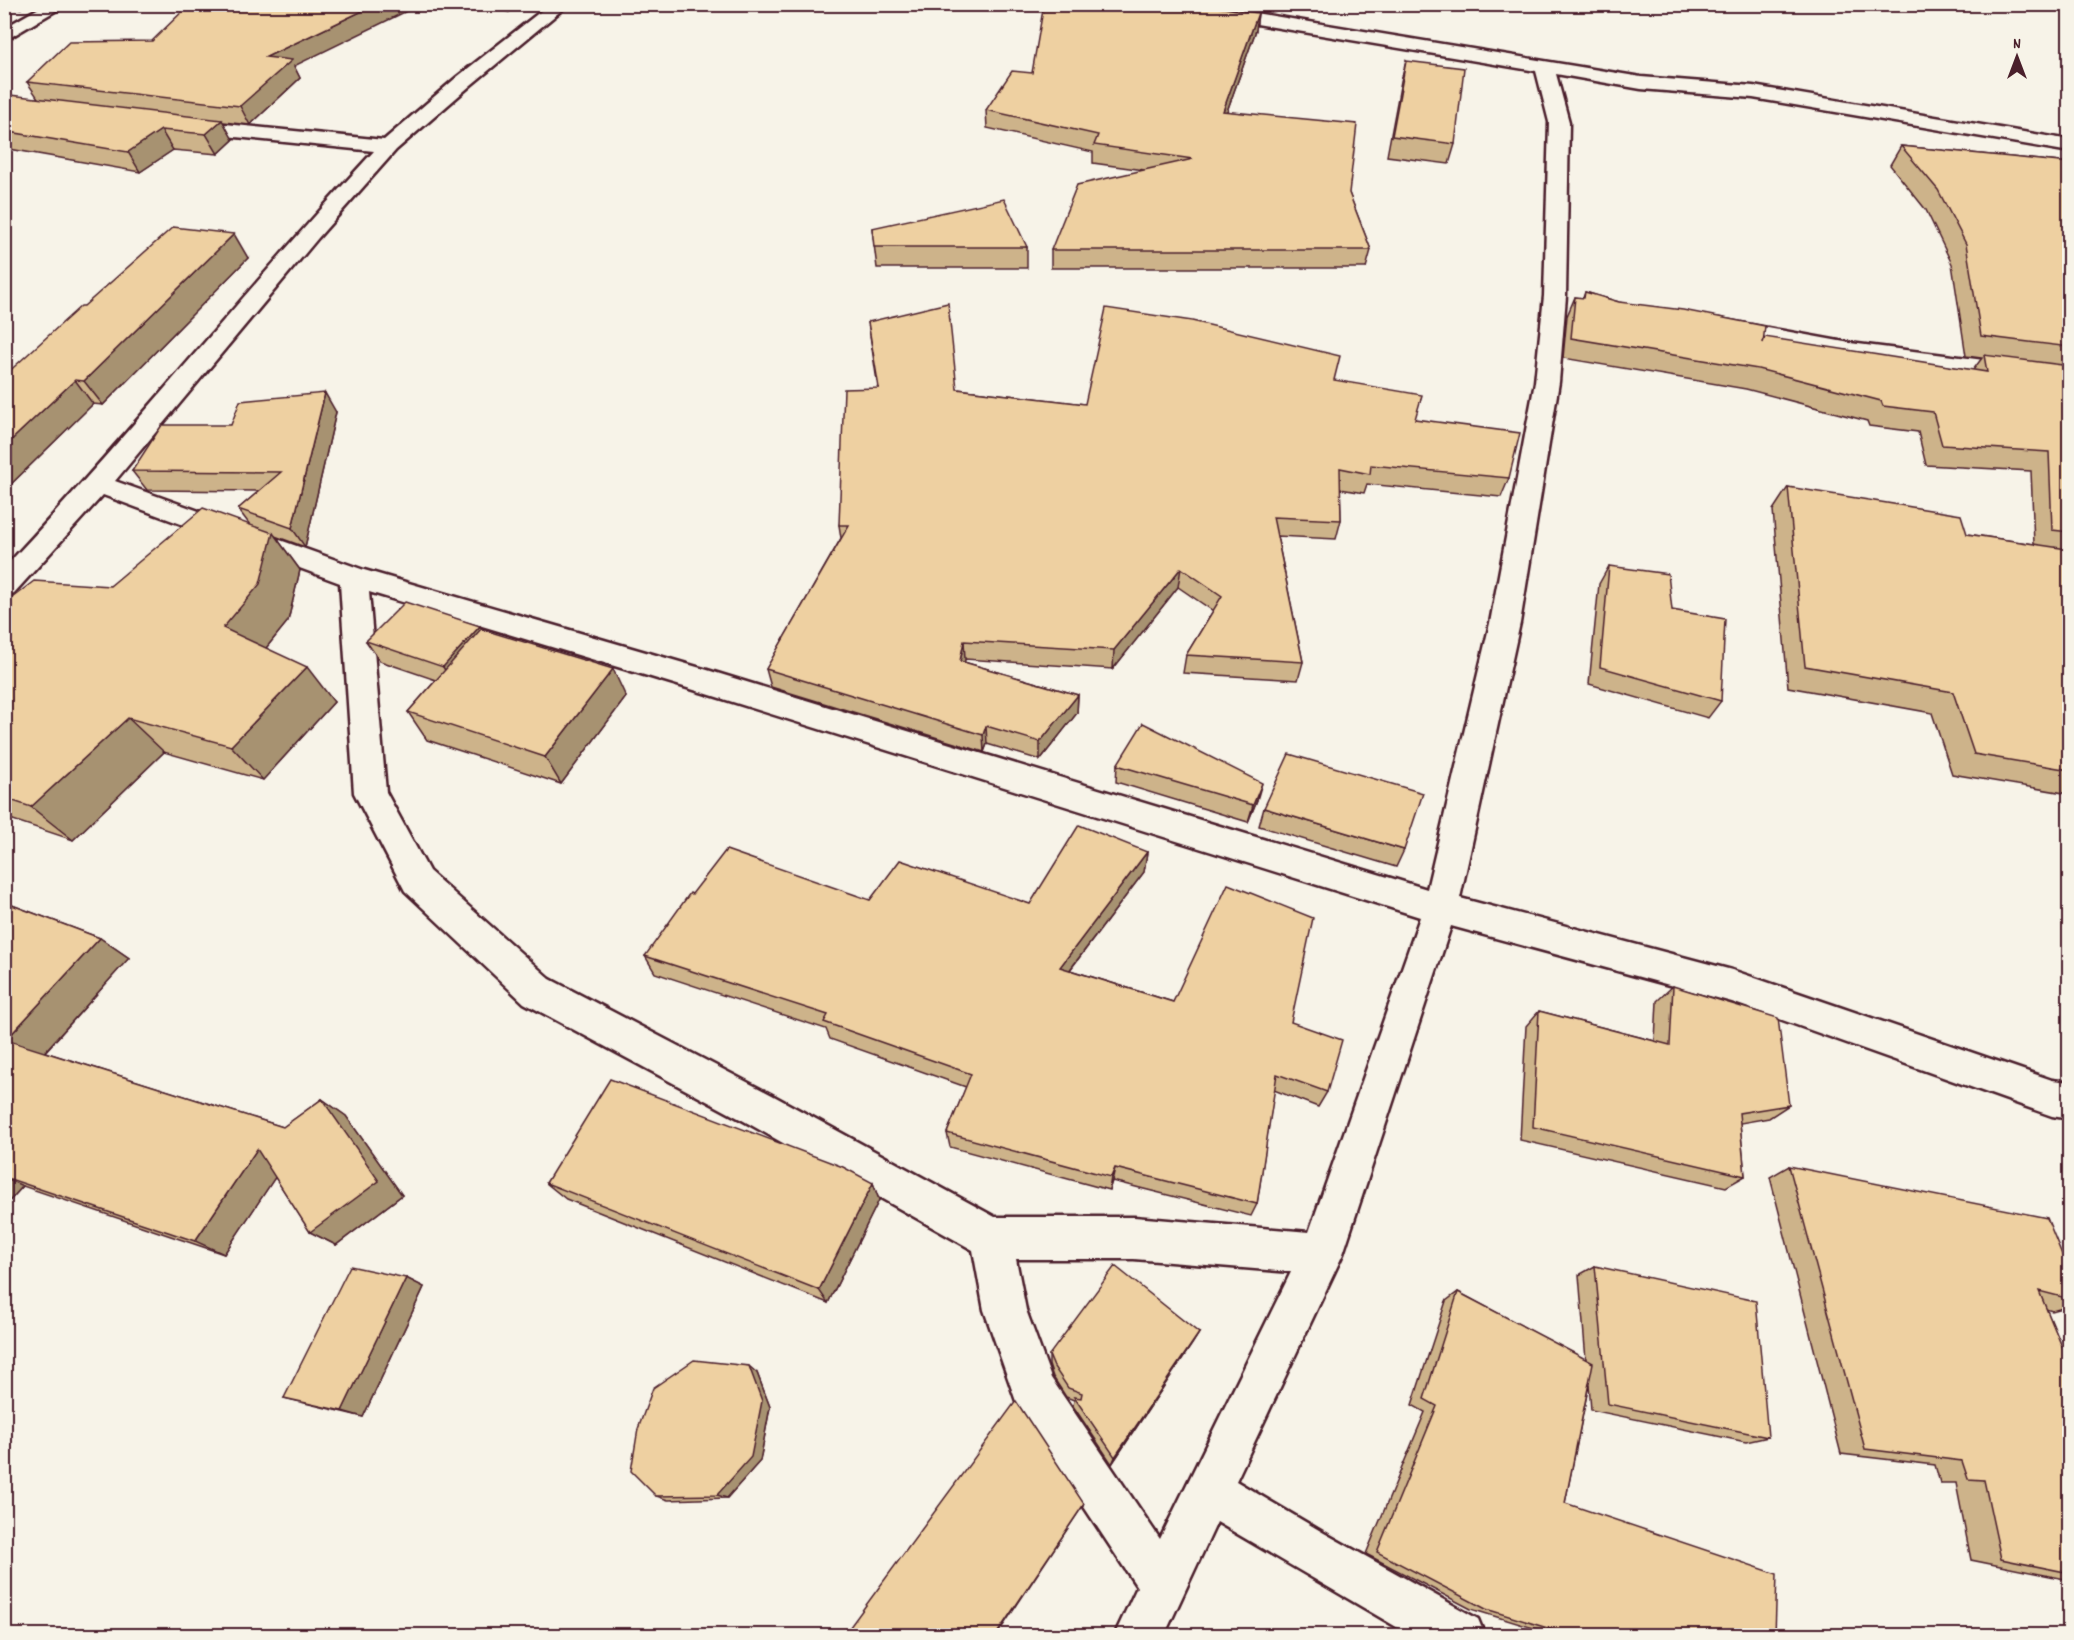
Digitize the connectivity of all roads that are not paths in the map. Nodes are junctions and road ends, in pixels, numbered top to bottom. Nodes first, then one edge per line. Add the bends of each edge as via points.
1 (59, 4) edge
2 (561, 4) edge
3 (1167, 4) edge
4 (4, 36) edge
5 (1544, 66) junction
6 (167, 124) edge
7 (389, 146) junction
8 (2070, 146) edge
9 (1699, 322) edge
10 (2070, 379) edge
11 (98, 484) junction
12 (354, 577) junction
13 (4, 586) edge
14 (1440, 908) junction
15 (2070, 1101) edge
16 (991, 1238) junction
17 (1322, 1254) junction
18 (1207, 1490) junction
19 (1162, 1583) junction
20 (1138, 1635) edge
21 (1461, 1635) edge

1 - 4 street
2 - 7 street
3 - 5 street
5 - 8 street via 1641,83 1753,92
5 - 14 street via 1559,122 1566,298 1547,382 1505,623
6 - 7 street
7 - 11 street via 310,233
9 - 10 street via 1850,350
11 - 12 street
11 - 13 street
12 - 14 street
12 - 16 street via 370,793 417,881 537,991
14 - 15 street via 1732,987
14 - 17 street
16 - 17 street via 1134,1238
16 - 19 street via 1005,1311 1034,1391
17 - 18 street
18 - 19 street
18 - 21 street
19 - 20 street

